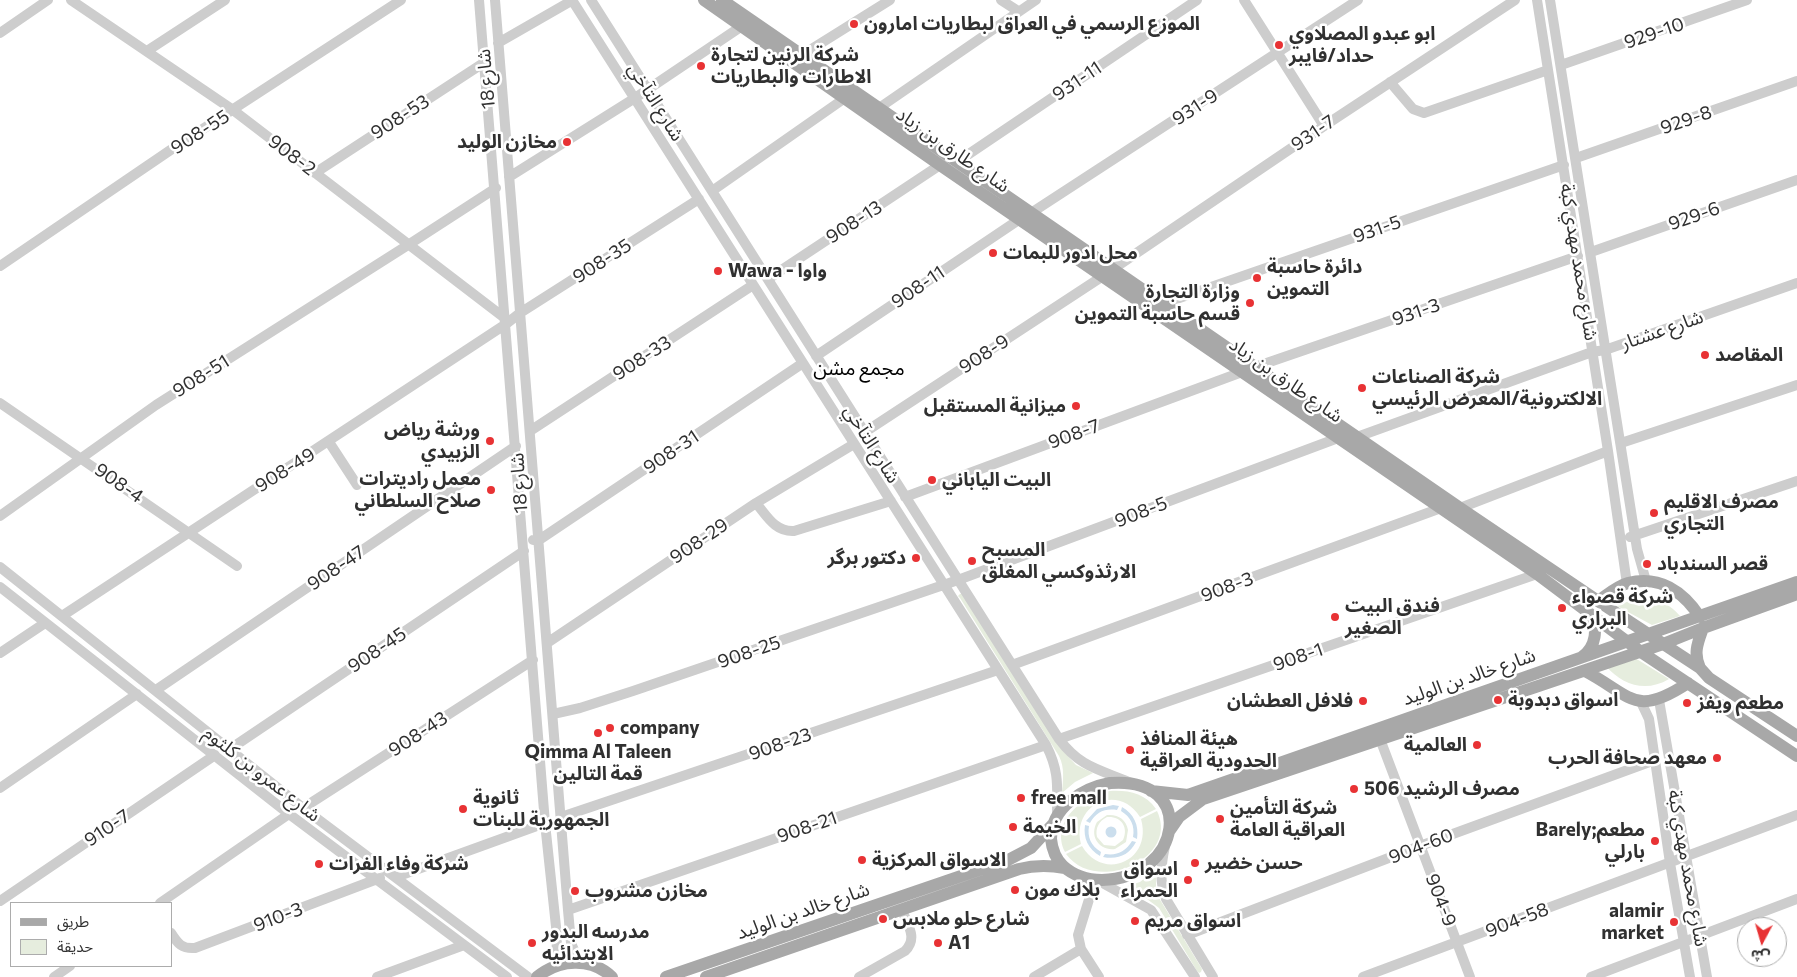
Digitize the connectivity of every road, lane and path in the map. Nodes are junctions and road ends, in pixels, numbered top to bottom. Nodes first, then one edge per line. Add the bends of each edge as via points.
1 (48, 0) edge
2 (72, 0) edge
3 (225, 0) edge
4 (401, 0) edge
5 (480, 0) edge
6 (495, 0) edge
7 (573, 0) edge
8 (591, 0) edge
9 (704, 0) edge
10 (890, 0) edge
11 (1000, 0) edge
12 (1036, 0) edge
13 (1197, 0) edge
14 (1244, 0) edge
15 (1358, 0) edge
16 (1515, 0) edge
17 (1537, 0) edge
18 (1550, 0) edge
19 (1747, 0) edge
20 (730, 2) edge
21 (1018, 11) junction
22 (742, 26) junction
23 (0, 33) edge
24 (498, 43) junction
25 (147, 51) junction
26 (1277, 54) junction
27 (802, 55) junction
28 (485, 62) junction
29 (1561, 65) junction
30 (1548, 70) junction
31 (1390, 82) junction
32 (1797, 82) edge
33 (648, 90) junction
34 (635, 98) junction
35 (845, 98) junction
36 (879, 108) junction
37 (233, 110) junction
38 (1324, 126) junction
39 (1576, 158) junction
40 (957, 162) junction
41 (1564, 164) junction
42 (940, 165) junction
43 (316, 173) junction
44 (509, 177) junction
45 (1797, 180) edge
46 (496, 188) junction
47 (712, 190) junction
48 (699, 199) junction
49 (1025, 216) junction
50 (1585, 218) junction
51 (1573, 221) junction
52 (408, 245) junction
53 (1590, 252) junction
54 (1578, 256) junction
55 (0, 266) edge
56 (1108, 272) junction
57 (768, 279) junction
58 (1797, 283) edge
59 (753, 285) junction
60 (1162, 304) junction
61 (520, 313) junction
62 (792, 317) junction
63 (506, 322) junction
64 (779, 326) junction
65 (1605, 350) junction
66 (1592, 352) junction
67 (816, 356) junction
68 (804, 363) junction
69 (1255, 367) junction
70 (1242, 372) junction
71 (1797, 385) edge
72 (0, 402) edge
73 (530, 431) junction
74 (865, 432) junction
75 (1356, 437) junction
76 (1338, 438) junction
77 (329, 442) junction
78 (1621, 443) junction
79 (854, 444) junction
80 (516, 446) junction
81 (1608, 451) junction
82 (82, 458) junction
83 (1624, 460) junction
84 (1610, 463) junction
85 (1797, 481) edge
86 (356, 486) dead end
87 (906, 497) junction
88 (891, 502) junction
89 (756, 503) junction
90 (1441, 508) junction
91 (1460, 508) junction
92 (0, 516) edge
93 (189, 531) junction
94 (1635, 535) junction
95 (539, 540) junction
96 (1621, 540) junction
97 (523, 546) junction
98 (237, 566) dead end
99 (0, 567) edge
100 (1537, 574) junction
101 (958, 580) junction
102 (1646, 581) junction
103 (1797, 582) edge
104 (1627, 584) junction
105 (944, 585) junction
106 (0, 587) edge
107 (1797, 594) edge
108 (1598, 602) junction
109 (1589, 614) junction
110 (62, 616) junction
111 (1701, 622) junction
112 (45, 623) junction
113 (547, 643) junction
114 (1645, 643) junction
115 (0, 653) edge
116 (1580, 658) junction
117 (533, 660) junction
118 (1012, 665) junction
119 (1700, 668) junction
120 (998, 670) junction
121 (1585, 671) junction
122 (1709, 678) junction
123 (1688, 683) junction
124 (156, 690) junction
125 (138, 694) junction
126 (1658, 700) junction
127 (1641, 702) junction
128 (553, 716) junction
129 (538, 720) junction
130 (1797, 736) edge
131 (1059, 739) junction
132 (1380, 739) junction
133 (1046, 745) junction
134 (230, 749) junction
135 (215, 756) junction
136 (1797, 756) edge
137 (1655, 760) junction
138 (1132, 784) junction
139 (0, 788) edge
140 (1152, 791) junction
141 (303, 808) junction
142 (289, 814) junction
143 (1797, 815) edge
144 (561, 818) junction
145 (1056, 820) junction
146 (545, 823) junction
147 (1170, 830) junction
148 (1165, 846) junction
149 (1420, 846) junction
150 (1687, 857) junction
151 (1670, 862) junction
152 (1065, 868) junction
153 (393, 875) junction
154 (376, 880) junction
155 (1096, 880) junction
156 (1797, 899) edge
157 (0, 901) edge
158 (161, 902) edge
159 (568, 910) junction
160 (902, 910) junction
161 (172, 934) edge
162 (1187, 935) junction
163 (1701, 936) junction
164 (1685, 942) junction
165 (1457, 943) junction
166 (464, 945) junction
167 (1081, 949) junction
168 (579, 962) junction
169 (556, 965) junction
170 (69, 967) edge
171 (54, 977) edge
172 (377, 977) edge
173 (507, 977) edge
174 (528, 977) edge
175 (536, 977) edge
176 (612, 977) edge
177 (666, 977) edge
178 (706, 977) edge
179 (858, 977) edge
180 (1034, 977) edge
181 (1099, 977) edge
182 (1195, 977) edge
183 (1214, 977) edge
184 (1363, 977) edge
185 (1470, 977) edge
186 (1591, 977) edge
187 (1690, 977) edge
188 (1707, 977) edge

1 - 23 street
2 - 25 street, 908-2
3 - 25 street
4 - 37 street, 908-55
5 - 28 street, شارع 18
6 - 24 street, شارع 18
7 - 24 street
7 - 34 street, شارع التآخي
8 - 33 street, شارع التآخي
9 - 22 main road, شارع طارق بن زياد
10 - 27 street
11 - 21 street
12 - 21 street
13 - 40 street, 931-11
14 - 26 street
15 - 26 street, 931-9
16 - 31 street, 931-7
17 - 30 street, شارع محمد مهدي كبة
18 - 29 street, شارع محمد مهدي كبة
19 - 29 street, 929-10
20 - 27 main road, شارع طارق بن زياد
21 - 36 street
22 - 33 street
22 - 35 main road, شارع طارق بن زياد
24 - 44 street, شارع 18
25 - 37 street, 908-2
26 - 38 street
26 - 49 street, 931-9
27 - 36 main road, شارع طارق بن زياد
28 - 43 street, 908-53
28 - 46 street, شارع 18
29 - 39 street, شارع محمد مهدي كبة
30 - 31 street via 1424,113 1413,109
30 - 41 street, شارع محمد مهدي كبة
31 - 38 street, 931-7
32 - 39 street, 929-8
33 - 34 street
33 - 47 street, شارع التآخي
34 - 44 street
34 - 48 street, شارع التآخي
35 - 42 main road, شارع طارق بن زياد
35 - 47 street
36 - 40 main road, شارع طارق بن زياد
37 - 43 street, 908-2
37 - 55 street, 908-55
38 - 56 street, 931-7
39 - 50 street, شارع محمد مهدي كبة
40 - 49 main road, شارع طارق بن زياد
41 - 51 street, شارع محمد مهدي كبة
41 - 60 street, 931-5
42 - 49 main road, شارع طارق بن زياد
42 - 57 street, 908-13
43 - 52 street, 908-2
44 - 61 street, شارع 18
45 - 53 street, 929-6
46 - 52 street, 908-51
46 - 63 street, شارع 18
47 - 57 street, شارع التآخي
48 - 59 street, شارع التآخي
48 - 61 street, 908-35
49 - 56 main road, شارع طارق بن زياد
49 - 67 street, 908-11
50 - 51 street
50 - 53 street, شارع محمد مهدي كبة
51 - 54 street, شارع محمد مهدي كبة
52 - 63 street, 908-2
52 - 82 street, 908-51 via 156,405
53 - 65 street, شارع محمد مهدي كبة
54 - 66 street, شارع محمد مهدي كبة
54 - 69 street, 931-3
56 - 60 main road, شارع طارق بن زياد
56 - 70 main road, شارع طارق بن زياد
56 - 74 street, 908-9
57 - 62 street, شارع التآخي
58 - 65 street, شارع عشتار
59 - 64 street, شارع التآخي
59 - 73 street, 908-33
60 - 69 main road, شارع طارق بن زياد
61 - 63 street, 908-35
61 - 73 street, شارع 18
62 - 64 street
62 - 67 street, شارع التآخي
63 - 77 street, 908-49
63 - 80 street, شارع 18
64 - 68 street, شارع التآخي
65 - 66 street, شارع عشتار
65 - 78 street, شارع محمد مهدي كبة
66 - 75 street, شارع عشتار
66 - 81 street, شارع محمد مهدي كبة
67 - 74 street, شارع التآخي
68 - 79 street, شارع التآخي
68 - 95 street, 908-31
69 - 75 main road, شارع طارق بن زياد
70 - 76 main road, شارع طارق بن زياد
70 - 87 street, 908-7
71 - 78 street
72 - 82 street, 908-4
73 - 95 street, شارع 18
74 - 87 street, شارع التآخي
75 - 91 main road, شارع طارق بن زياد
76 - 90 main road, شارع طارق بن زياد
76 - 101 street, 908-5
77 - 86 street
77 - 93 street, 908-49
78 - 83 street, شارع محمد مهدي كبة
79 - 88 street, شارع التآخي
79 - 89 street, 908-29
80 - 97 street, شارع 18
80 - 124 street, 908-47
81 - 84 street, شارع محمد مهدي كبة
81 - 91 street
82 - 92 street, 908-51
82 - 93 street, 908-4
83 - 84 street
83 - 94 street, شارع محمد مهدي كبة
84 - 96 street, شارع محمد مهدي كبة
85 - 94 street
87 - 101 street, شارع التآخي
88 - 89 street via 794,531 777,527
88 - 105 street, شارع التآخي
89 - 113 street, 908-29
90 - 100 main road, شارع طارق بن زياد
90 - 118 street, 908-3
91 - 108 main road, شارع طارق بن زياد
93 - 98 street, 908-4
93 - 110 street, 908-49
94 - 96 street
94 - 102 street, شارع محمد مهدي كبة
95 - 97 street
95 - 113 street, شارع 18
96 - 104 street, شارع محمد مهدي كبة
97 - 117 street, شارع 18
97 - 134 street, 908-45
99 - 110 street, شارع عمرو بن كلثوم
100 - 109 main road, شارع طارق بن زياد
100 - 131 street, 908-1
101 - 105 street, 908-5
101 - 118 street, شارع التآخي
102 - 104 main road
102 - 111 main road via 1663,584 1679,592 1691,603
103 - 111 main road, شارع خالد بن الوليد
104 - 108 main road
105 - 120 street, شارع التآخي
105 - 128 street, 908-25 via 633,692
106 - 112 street, شارع عمرو بن كلثوم
107 - 111 main road, شارع خالد بن الوليد
108 - 114 main road, شارع طارق بن زياد
109 - 114 main road, شارع طارق بن زياد via 1606,619
109 - 116 main road via 1594,621 1594,638 1589,652
110 - 124 street, شارع عمرو بن كلثوم
111 - 114 main road, شارع خالد بن الوليد
111 - 119 main road via 1696,648
112 - 115 street
112 - 125 street, شارع عمرو بن كلثوم
113 - 128 street, شارع 18
114 - 116 main road, شارع خالد بن الوليد
114 - 119 main road, شارع طارق بن زياد
114 - 121 main road, شارع خالد بن الوليد
114 - 122 main road
114 - 123 main road, شارع طارق بن زياد
116 - 140 main road, شارع خالد بن الوليد via 1188,795
117 - 129 street, شارع 18
117 - 141 street, 908-43
118 - 131 street, شارع التآخي
119 - 122 main road, شارع طارق بن زياد
120 - 133 street, شارع التآخي
120 - 144 street, 908-23
121 - 127 main road
121 - 132 main road, شارع خالد بن الوليد
122 - 130 main road, شارع طارق بن زياد
123 - 126 main road
123 - 136 main road, شارع طارق بن زياد
124 - 134 street, شارع عمرو بن كلثوم
125 - 135 street, شارع عمرو بن كلثوم
125 - 139 street
126 - 127 main road
126 - 150 street, شارع محمد مهدي كبة
127 - 137 street, شارع محمد مهدي كبة via 1649,719
128 - 129 street, 908-25
128 - 144 street, شارع 18
129 - 146 street, شارع 18
131 - 138 street, شارع التآخي via 1082,762
132 - 147 main road, شارع خالد بن الوليد via 1203,799 1179,817
132 - 149 street, 904-9
133 - 145 street, شارع التآخي via 1057,772
133 - 159 street, 908-21
134 - 141 street, شارع عمرو بن كلثوم
135 - 142 street, شارع عمرو بن كلثوم
135 - 157 street, 910-7
137 - 149 street, 904-60
137 - 151 street, شارع محمد مهدي كبة
138 - 140 main road
138 - 145 main road via 1110,783 1089,789 1071,801
140 - 147 main road via 1166,806
141 - 153 street, شارع عمرو بن كلثوم
142 - 154 street, شارع عمرو بن كلثوم
142 - 158 street
143 - 150 street, 904-58
144 - 159 street, شارع 18
145 - 152 main road via 1051,837 1053,850
145 - 177 main road, شارع خالد بن الوليد via 1031,848 1008,860
146 - 153 street, 910-3
146 - 169 street, شارع 18 via 557,936
147 - 148 main road
148 - 155 main road via 1151,862 1133,874 1112,880
148 - 162 street via 1161,863 1162,888
149 - 162 street, 904-60
149 - 165 street, 904-9
150 - 151 street, 904-58
150 - 163 street, شارع محمد مهدي كبة
151 - 164 street, شارع محمد مهدي كبة
151 - 165 street, 904-58
152 - 155 main road via 1076,875
152 - 160 main road, شارع خالد بن الوليد via 1037,865 1019,869
153 - 154 street, 910-3
153 - 174 street, شارع عمرو بن كلثوم
154 - 161 street, 910-3 via 195,948 179,945
154 - 166 street, شارع عمرو بن كلثوم
155 - 167 street via 1078,935
155 - 182 street via 1151,910
156 - 163 street
159 - 168 street, شارع 18 via 571,943
160 - 178 main road, شارع خالد بن الوليد
160 - 179 street via 912,938 911,945
162 - 183 street
163 - 164 street
163 - 188 street, شارع محمد مهدي كبة
164 - 186 street
164 - 187 street, شارع محمد مهدي كبة
165 - 184 street, 904-58
165 - 185 street, 904-9
166 - 172 street
166 - 173 street, شارع عمرو بن كلثوم
167 - 180 street
167 - 181 street
168 - 169 main road
168 - 176 main road via 594,966
169 - 175 main road
170 - 171 street

